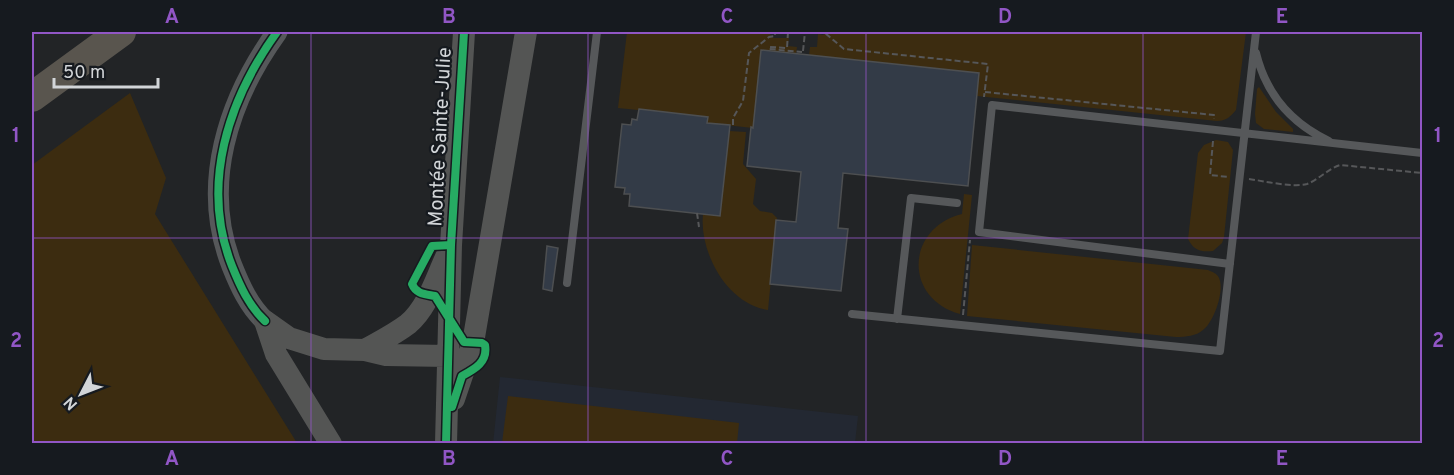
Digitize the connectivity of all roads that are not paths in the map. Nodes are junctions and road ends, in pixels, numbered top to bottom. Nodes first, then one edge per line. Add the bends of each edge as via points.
1 (121, 32) edge
2 (277, 32) edge
3 (464, 32) edge
4 (526, 32) edge
5 (597, 32) edge
6 (1256, 32) edge
7 (1254, 46) junction
8 (32, 97) edge
9 (1244, 134) junction
10 (1335, 144) junction
11 (1422, 153) edge
12 (957, 203) dead end
13 (451, 245) junction
14 (1230, 264) junction
15 (567, 283) dead end
16 (852, 314) dead end
17 (897, 319) junction
18 (265, 321) junction
19 (364, 350) junction
20 (448, 356) junction
21 (447, 420) junction
22 (331, 444) edge
23 (446, 444) edge

1 - 8 highway
2 - 18 street via 236,105 218,174 220,227 227,252 242,290
3 - 13 main road, Montée Sainte-Julie
4 - 21 main road via 473,342
5 - 15 lane
6 - 7 lane
7 - 9 lane
7 - 10 lane via 1277,101 1308,130
9 - 10 lane
9 - 14 lane
9 - 14 lane via 992,105 987,150 979,232
10 - 11 lane
12 - 17 lane via 911,198
13 - 19 main road via 419,312 402,328
13 - 20 main road, Montée Sainte-Julie
14 - 17 lane via 1220,351
16 - 17 lane
18 - 19 main road via 305,344 333,350
18 - 22 main road via 276,354
19 - 20 main road via 386,355
20 - 21 main road, Montée Sainte-Julie
21 - 23 main road

